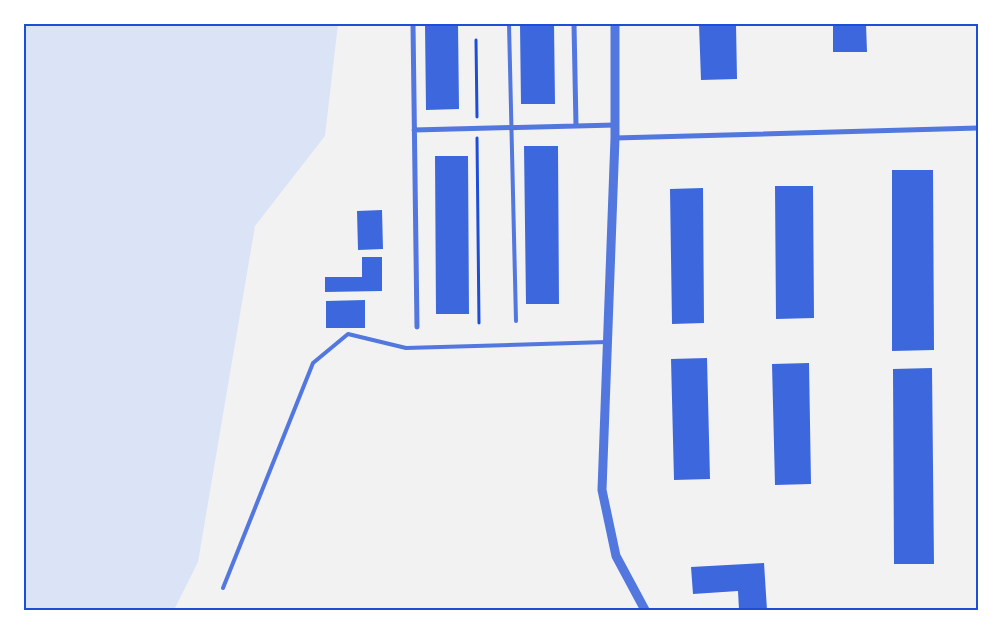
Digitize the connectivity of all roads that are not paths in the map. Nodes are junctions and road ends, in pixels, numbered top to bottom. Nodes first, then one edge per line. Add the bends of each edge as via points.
1 (413, 24) edge
2 (509, 24) edge
3 (574, 24) edge
4 (615, 24) edge
5 (615, 125) junction
6 (576, 126) junction
7 (511, 128) junction
8 (978, 128) edge
9 (414, 130) junction
10 (615, 138) junction
11 (516, 321) dead end
12 (417, 327) dead end
13 (607, 342) junction
14 (223, 588) dead end
15 (645, 610) edge

1 - 9 street
2 - 7 lane
3 - 6 street
4 - 5 street
5 - 6 street
5 - 10 street
6 - 7 street
7 - 9 street
7 - 11 lane
8 - 10 street
9 - 12 street
10 - 13 street
13 - 14 lane via 406,348 348,334 313,363
13 - 15 street via 602,490 616,556

